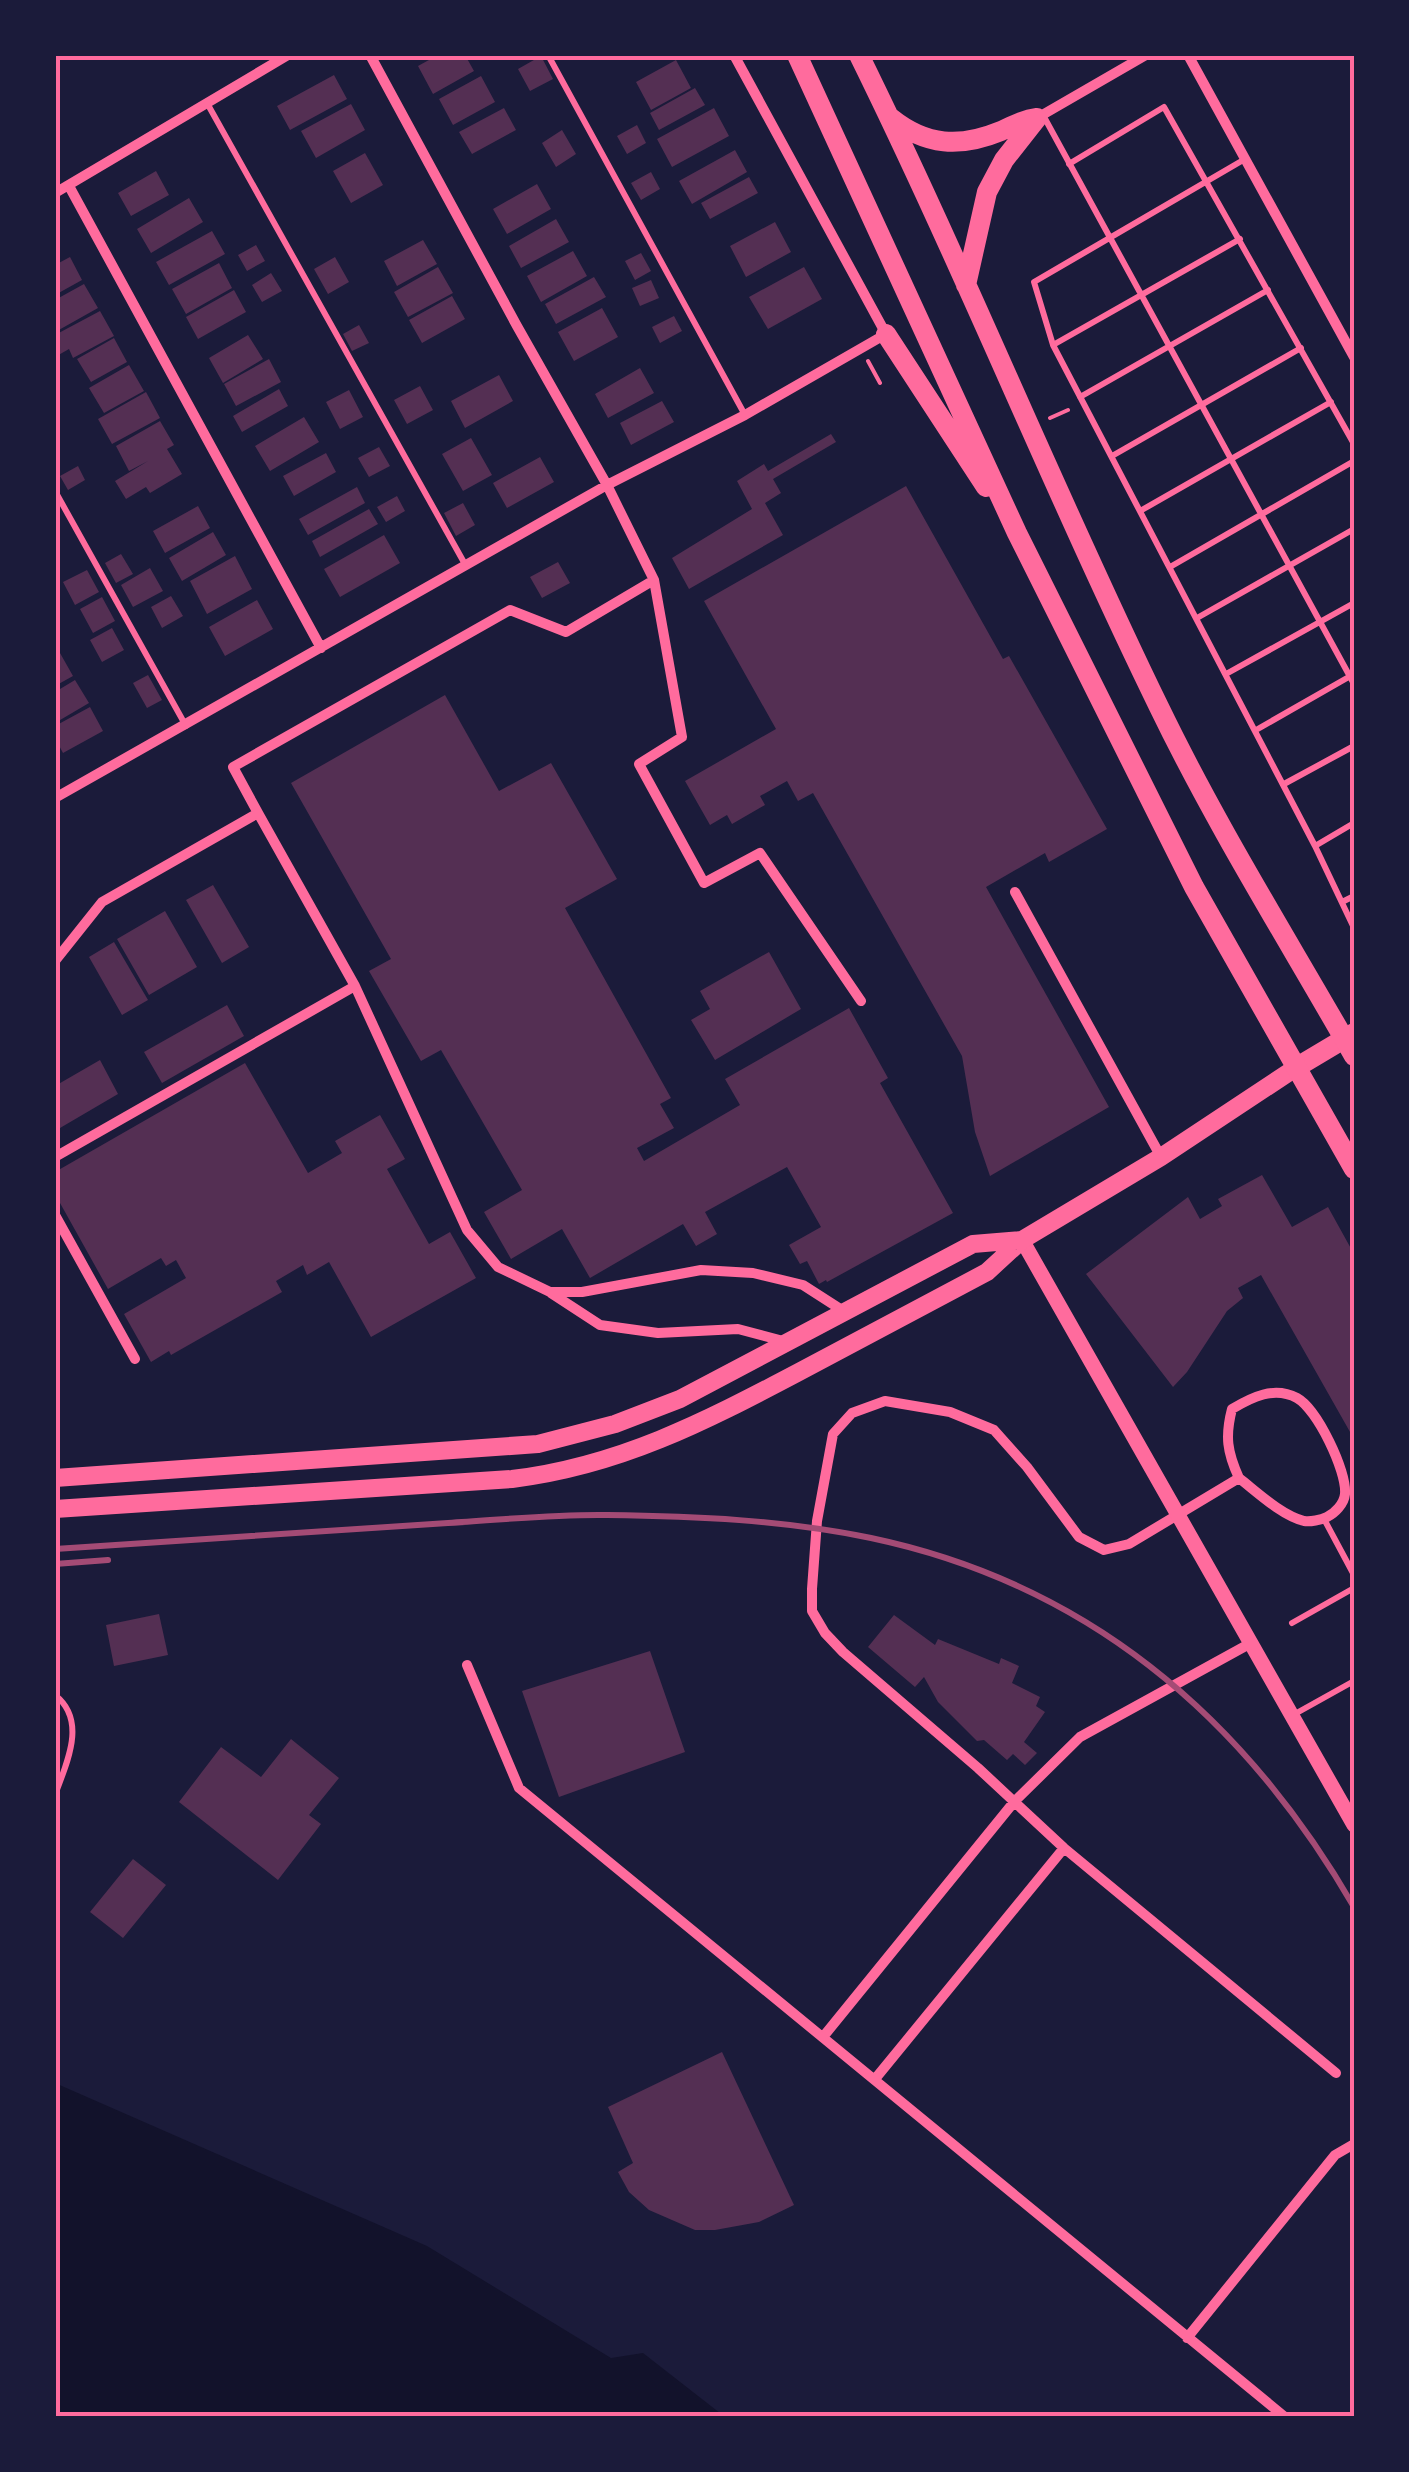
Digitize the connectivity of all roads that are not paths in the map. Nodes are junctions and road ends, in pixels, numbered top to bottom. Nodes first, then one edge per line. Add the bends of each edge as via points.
1 (288, 55) edge
2 (370, 55) edge
3 (548, 55) edge
4 (734, 55) edge
5 (797, 55) edge
6 (859, 55) edge
7 (1146, 55) edge
8 (1188, 55) edge
9 (207, 102) junction
10 (890, 116) junction
11 (1040, 117) junction
12 (1246, 158) junction
13 (1070, 164) junction
14 (1207, 179) junction
15 (68, 186) junction
16 (55, 193) edge
17 (1109, 236) junction
18 (1240, 239) junction
19 (966, 285) junction
20 (1268, 290) junction
21 (1140, 295) junction
22 (886, 334) junction
23 (1053, 345) junction
24 (1169, 346) junction
25 (1301, 348) junction
26 (1354, 357) edge
27 (1080, 397) junction
28 (1330, 402) junction
29 (1202, 405) junction
30 (745, 415) junction
31 (1354, 444) edge
32 (1112, 456) junction
33 (1231, 458) junction
34 (1354, 462) edge
35 (608, 485) junction
36 (55, 491) edge
37 (1140, 511) junction
38 (1262, 514) junction
39 (1354, 528) edge
40 (1017, 533) junction
41 (466, 566) junction
42 (1289, 566) junction
43 (1170, 567) junction
44 (654, 580) junction
45 (1354, 602) edge
46 (1197, 618) junction
47 (1320, 622) junction
48 (321, 648) junction
49 (1226, 674) junction
50 (1352, 675) edge
51 (1354, 684) edge
52 (186, 726) junction
53 (1256, 730) junction
54 (1354, 746) edge
55 (1284, 784) junction
56 (55, 798) edge
57 (258, 813) junction
58 (1354, 824) edge
59 (1315, 846) junction
60 (1015, 892) dead end
61 (1354, 896) edge
62 (1342, 902) junction
63 (1354, 928) edge
64 (55, 961) edge
65 (355, 986) junction
66 (861, 1001) dead end
67 (1351, 1043) edge
68 (1297, 1067) junction
69 (1162, 1157) junction
70 (55, 1158) edge
71 (1354, 1169) edge
72 (55, 1215) edge
73 (1022, 1240) junction
74 (550, 1292) junction
75 (846, 1312) junction
76 (788, 1342) junction
77 (135, 1359) dead end
78 (55, 1478) edge
79 (1239, 1478) junction
80 (55, 1509) edge
81 (1179, 1514) junction
82 (1324, 1519) junction
83 (1354, 1575) edge
84 (1354, 1588) edge
85 (1292, 1623) dead end
86 (1251, 1643) junction
87 (467, 1665) dead end
88 (1354, 1681) edge
89 (55, 1695) edge
90 (1292, 1716) junction
91 (55, 1795) edge
92 (1014, 1802) junction
93 (1354, 1826) edge
94 (1064, 1848) junction
95 (824, 2037) junction
96 (1336, 2073) dead end
97 (875, 2078) junction
98 (1354, 2144) edge
99 (1187, 2338) junction
100 (1285, 2417) edge

1 - 9 street
2 - 35 street
3 - 30 lane
4 - 22 street
5 - 40 main road
6 - 10 main road
7 - 11 street
8 - 12 street
9 - 15 street
9 - 41 lane
10 - 11 main road via 925,139 950,144
10 - 19 main road
11 - 13 lane
11 - 19 main road via 987,192
12 - 14 lane
12 - 26 street
13 - 14 lane via 1164,107
13 - 17 lane
14 - 17 lane
14 - 18 lane
15 - 16 street
15 - 48 street
17 - 21 lane
17 - 23 lane via 1034,282
18 - 20 lane
18 - 21 lane
19 - 67 main road via 1160,711 1234,852
20 - 24 lane
20 - 25 lane
21 - 23 lane
21 - 24 lane
22 - 30 street
22 - 40 main road
23 - 27 lane
24 - 27 lane
24 - 29 lane
25 - 28 lane
25 - 29 lane
27 - 32 lane
28 - 31 lane
28 - 33 lane
29 - 32 lane
29 - 33 lane
30 - 35 street
32 - 37 lane
33 - 37 lane
33 - 38 lane
34 - 38 lane
35 - 41 street
35 - 44 street
36 - 52 lane
37 - 43 lane
38 - 42 lane
38 - 43 lane
39 - 42 lane
40 - 68 main road via 1194,887
41 - 48 street
42 - 46 lane
42 - 47 lane
43 - 46 lane
44 - 57 street via 566,632 510,610 233,767
44 - 66 street via 682,737 639,764 704,884 760,853
45 - 47 lane
46 - 49 lane
47 - 49 lane
47 - 50 lane
48 - 52 street
49 - 53 lane
50 - 51 lane
50 - 53 lane
52 - 56 street
53 - 55 lane
54 - 55 lane
55 - 59 lane
57 - 64 street via 102,902
57 - 65 street
58 - 59 lane
59 - 62 lane
60 - 69 street
61 - 62 lane
62 - 63 lane
65 - 70 street
65 - 74 street via 468,1230 498,1267
67 - 68 main road
68 - 69 main road
68 - 71 main road
69 - 73 main road
72 - 77 street
73 - 75 main road via 973,1244
73 - 80 main road via 988,1272 693,1428 625,1454 512,1479
73 - 81 street
74 - 75 street via 701,1270 736,1272 803,1285
74 - 76 street via 600,1324 658,1333 738,1329
75 - 76 main road
76 - 78 main road via 654,1411 538,1444
79 - 81 street
79 - 82 street via 1305,1522
79 - 82 street via 1225,1434 1232,1409 1279,1392 1301,1399 1341,1466 1345,1496
81 - 86 street
81 - 92 street via 1129,1544 1104,1550 1080,1537 994,1430 950,1412 885,1401 852,1413 833,1434 817,1521 812,1611 843,1652
82 - 83 lane
84 - 85 lane
86 - 90 street
86 - 92 street via 1080,1737
87 - 95 street via 519,1788
88 - 90 lane
89 - 91 lane via 72,1723 73,1743
90 - 93 street
92 - 94 street
92 - 95 street
94 - 96 street
94 - 97 street
95 - 97 street
97 - 99 street
98 - 99 street via 1335,2155
99 - 100 street

